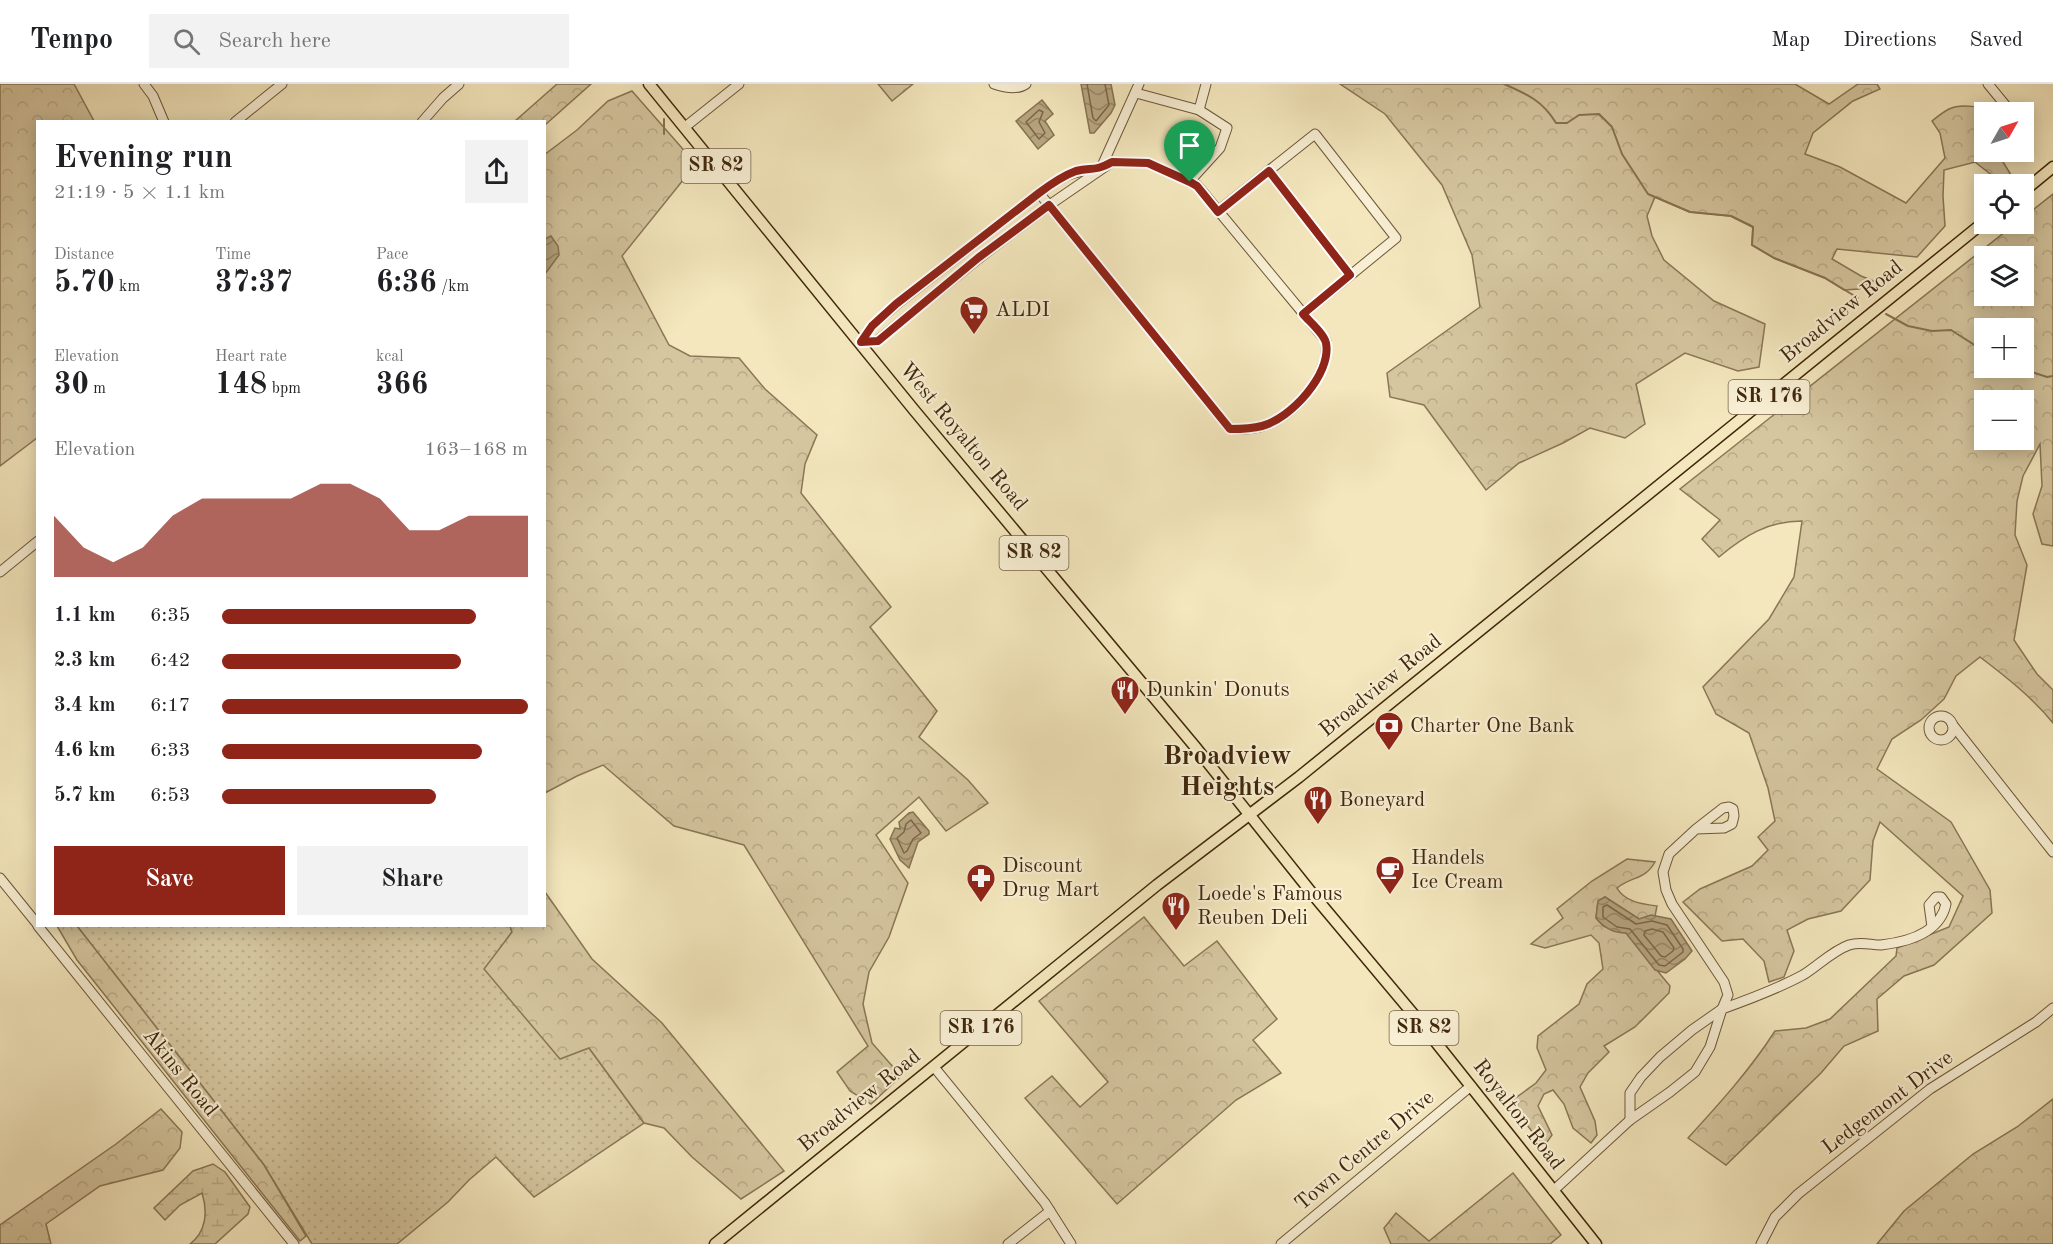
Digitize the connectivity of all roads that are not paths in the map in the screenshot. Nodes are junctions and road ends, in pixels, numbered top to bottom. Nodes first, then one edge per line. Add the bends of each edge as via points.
1 (144, 84) edge
2 (282, 84) edge
3 (459, 84) edge
4 (649, 84) edge
5 (739, 84) edge
6 (994, 84) edge
7 (1026, 84) edge
8 (1206, 84) edge
9 (1988, 84) edge
10 (1137, 88) edge
11 (2003, 102) edge
12 (1199, 110) junction
13 (163, 120) edge
14 (237, 120) edge
15 (424, 120) edge
16 (685, 127) junction
17 (2053, 167) edge
18 (1099, 169) junction
19 (1269, 171) junction
20 (1190, 182) junction
21 (2034, 183) edge
22 (1039, 193) junction
23 (1049, 205) junction
24 (1218, 212) junction
25 (1974, 230) edge
26 (1350, 275) junction
27 (1303, 314) junction
28 (861, 342) junction
29 (36, 543) edge
30 (0, 572) edge
31 (1952, 724) dead end
32 (1249, 814) junction
33 (1696, 829) dead end
34 (2053, 852) edge
35 (0, 878) edge
36 (36, 923) edge
37 (40, 927) edge
38 (1932, 927) dead end
39 (2053, 1008) edge
40 (1722, 1009) junction
41 (934, 1067) junction
42 (1471, 1086) junction
43 (1630, 1119) junction
44 (1553, 1191) junction
45 (1050, 1211) junction
46 (294, 1244) edge
47 (715, 1244) edge
48 (1008, 1244) edge
49 (1071, 1244) edge
50 (1281, 1244) edge
51 (1596, 1244) edge
52 (1761, 1244) edge

1 - 13 street
2 - 14 street
3 - 15 street
4 - 16 main road, West Royalton Road / SR 82
5 - 16 street
6 - 7 street
8 - 12 street
9 - 11 street
10 - 12 street
10 - 18 street
12 - 20 street via 1227,128 1220,148
16 - 28 main road, West Royalton Road / SR 82
17 - 21 main road
18 - 20 street via 1112,162 1148,163
18 - 22 street via 1064,176
18 - 23 street
19 - 24 street
19 - 26 street
19 - 26 street via 1315,134 1396,238
20 - 24 street
22 - 23 street
22 - 28 street via 896,304
23 - 27 street via 1230,429 1264,426 1297,406 1318,377 1326,358 1326,341
23 - 28 street via 878,341
24 - 27 street
25 - 32 main road, Broadview Road / SR 176
26 - 27 street
28 - 32 main road, West Royalton Road / SR 82
29 - 30 street
31 - 34 street
32 - 41 main road, Broadview Road / SR 176
32 - 42 main road, Royalton Road / SR 82
33 - 40 street via 1669,854 1663,872 1672,904 1724,982 1728,995
35 - 36 street, Akins Road
37 - 46 street, Akins Road
38 - 40 street via 1911,939 1848,945 1767,994
39 - 52 street, Ledgemont Drive via 1930,1089 1798,1194 1776,1217
40 - 43 street via 1710,1047 1695,1072
40 - 43 street via 1692,1029 1641,1077 1630,1093
41 - 45 street
41 - 47 main road, Broadview Road / SR 176
42 - 44 main road, Royalton Road / SR 82
42 - 50 street, Town Centre Drive
43 - 44 street
44 - 51 main road, Royalton Road / SR 82
45 - 48 street
45 - 49 street

